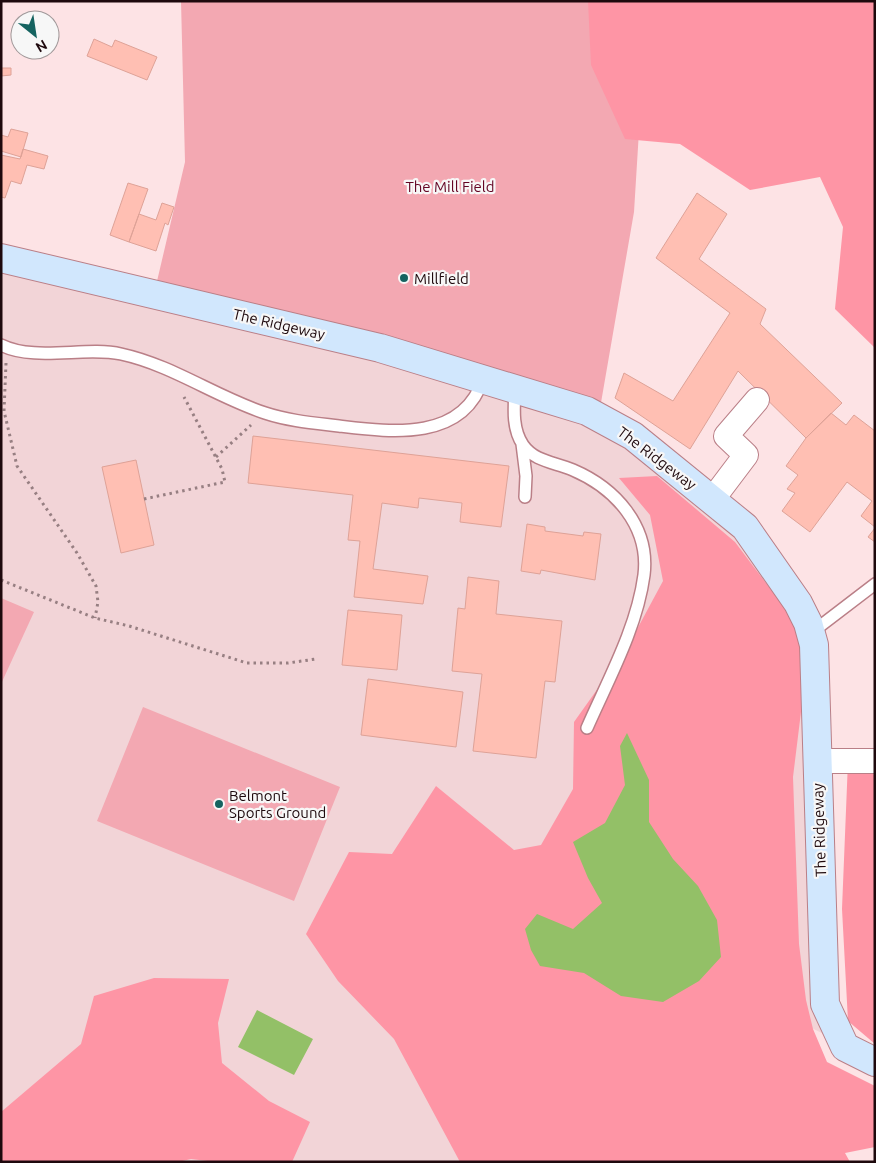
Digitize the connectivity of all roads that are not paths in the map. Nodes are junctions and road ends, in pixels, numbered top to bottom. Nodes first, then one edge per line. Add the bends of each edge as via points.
1 (1, 258) edge
2 (4, 346) edge
3 (482, 379) junction
4 (515, 388) junction
5 (757, 400) dead end
6 (522, 444) junction
7 (525, 497) dead end
8 (712, 500) junction
9 (875, 584) edge
10 (811, 633) junction
11 (587, 728) dead end
12 (817, 761) junction
13 (875, 761) edge
14 (875, 1062) edge

1 - 3 main road, The Ridgeway via 380,348
2 - 3 lane via 37,352 119,353 264,413 301,422 392,432 436,425 464,409 478,394
3 - 4 main road, The Ridgeway
4 - 6 lane via 515,420
4 - 8 main road, The Ridgeway via 586,410 613,424 633,436
5 - 8 street via 726,436 746,455
6 - 7 lane
6 - 11 lane via 537,458 588,477 612,494 636,525 644,555 644,575 636,608
8 - 10 main road, The Ridgeway via 745,527 798,603
9 - 10 lane
10 - 12 main road, The Ridgeway
12 - 13 street
12 - 14 main road, The Ridgeway via 825,1004 845,1048

